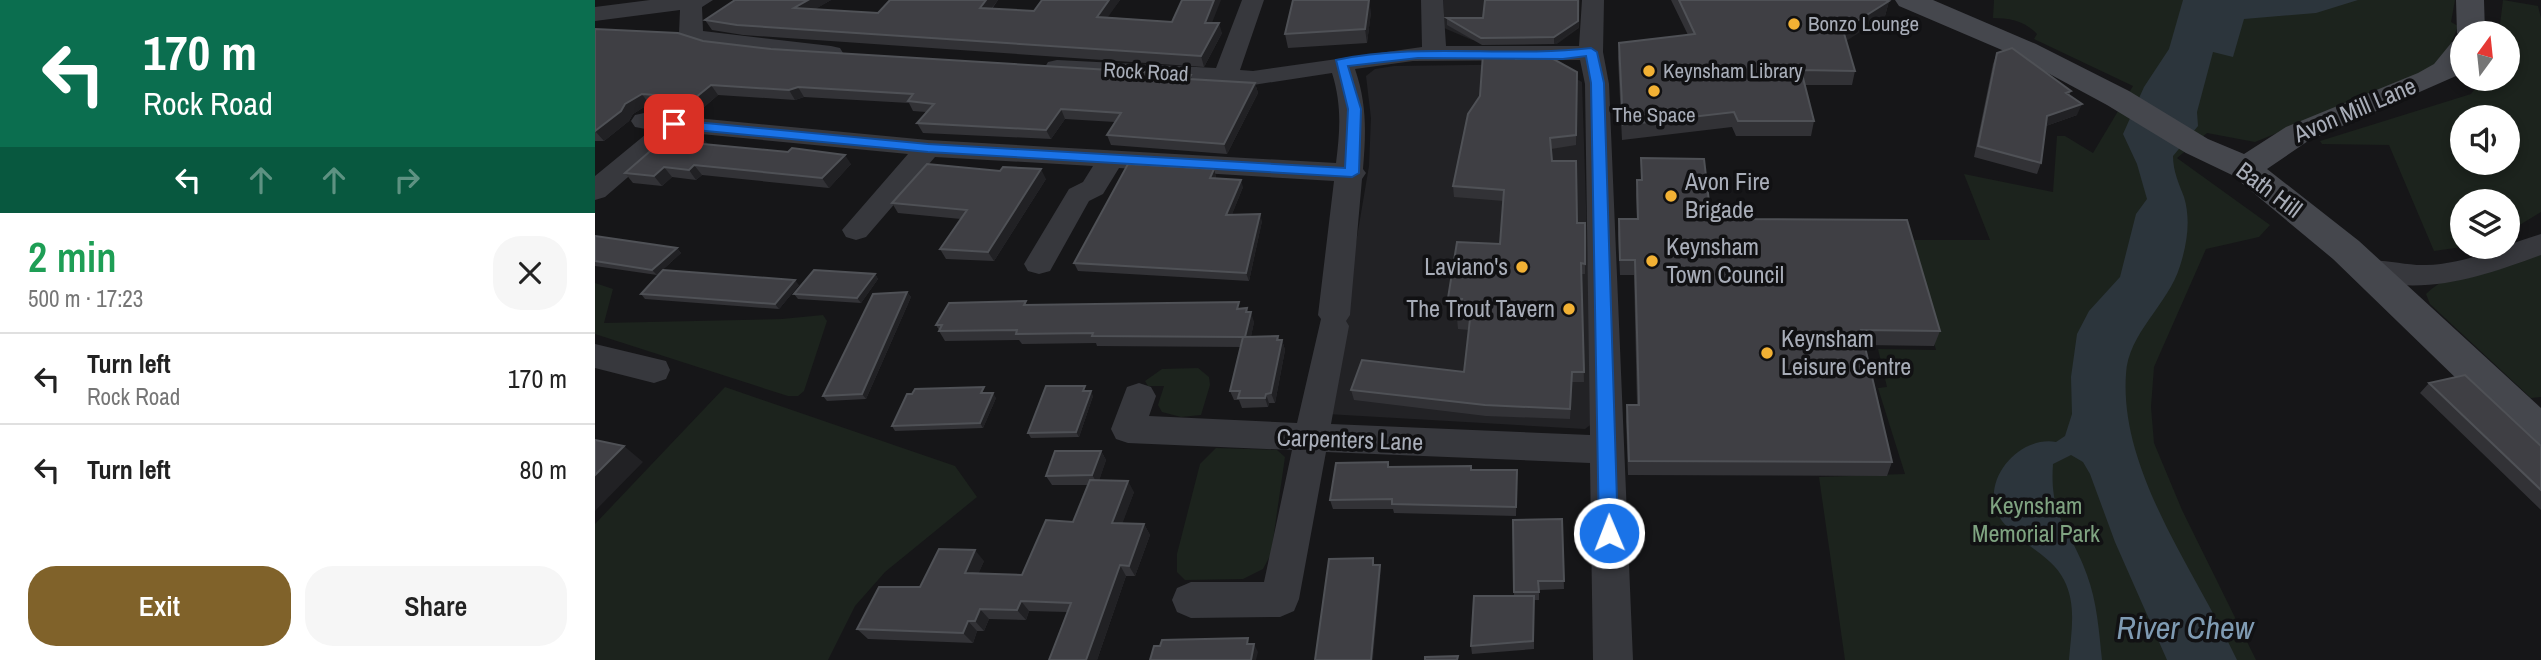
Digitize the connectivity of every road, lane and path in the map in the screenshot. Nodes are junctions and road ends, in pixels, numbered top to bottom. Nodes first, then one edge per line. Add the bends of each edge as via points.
1 (1252, 0) edge
2 (1432, 0) edge
3 (1593, 0) edge
4 (1909, 0) edge
5 (2470, 0) edge
6 (696, 1) edge
7 (595, 13) edge
8 (2471, 21) edge
9 (1591, 52) junction
10 (850, 54) edge
11 (1434, 54) junction
12 (1341, 63) junction
13 (2450, 64) edge
14 (1033, 66) edge
15 (1225, 76) junction
16 (644, 121) dead end
17 (674, 124) junction
18 (928, 148) junction
19 (1110, 160) junction
20 (2244, 167) junction
21 (1352, 173) junction
22 (595, 191) edge
23 (856, 230) dead end
24 (2541, 244) edge
25 (1039, 264) dead end
26 (2366, 270) junction
27 (595, 356) edge
28 (654, 370) dead end
29 (1139, 396) dead end
30 (2541, 434) edge
31 (1313, 439) junction
32 (1606, 450) junction
33 (1191, 600) dead end
34 (1613, 660) edge

1 - 15 street
2 - 11 street
3 - 9 street
4 - 20 main road, Bath Hill via 2026,50 2197,146
5 - 8 main road
6 - 7 street
6 - 10 street via 691,34 695,37
9 - 11 street, Rock Road
9 - 32 street via 1597,83
11 - 12 street, Rock Road
12 - 15 street, Rock Road via 1283,75
12 - 21 street via 1354,109
13 - 20 main road, Avon Mill Lane via 2429,79 2297,134 2262,160
14 - 15 street, Rock Road
16 - 17 street
17 - 18 street
17 - 22 street
18 - 19 street
18 - 23 street
19 - 21 street
19 - 25 street via 1093,188 1079,195
20 - 26 main road, Bath Hill
21 - 31 street via 1334,321
24 - 26 street via 2467,271 2425,276
26 - 30 main road, Bath Hill
27 - 28 street
29 - 31 street, Carpenters Lane via 1128,429
31 - 32 street, Carpenters Lane
31 - 33 street via 1280,599
32 - 34 street

